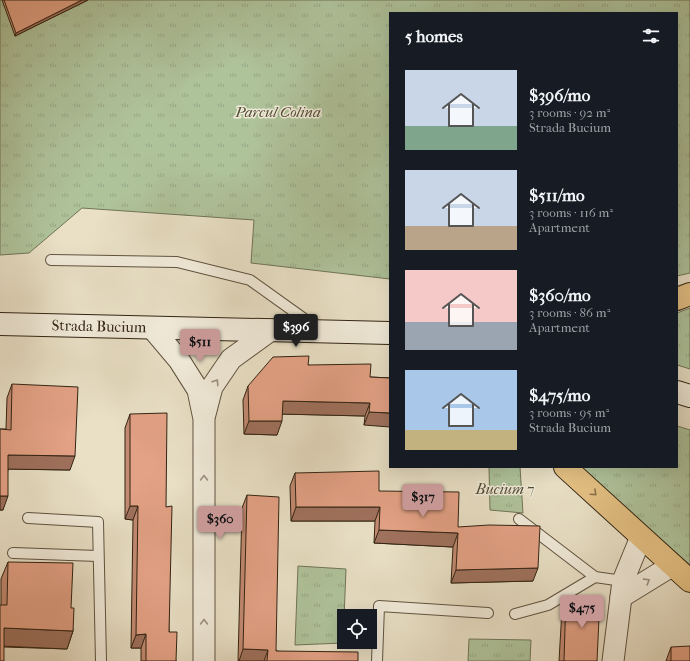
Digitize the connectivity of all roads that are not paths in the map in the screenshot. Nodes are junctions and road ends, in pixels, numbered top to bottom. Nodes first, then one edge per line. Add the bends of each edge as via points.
1 (51, 260) dead end
2 (690, 294) edge
3 (678, 299) edge
4 (0, 324) edge
5 (152, 328) junction
6 (271, 330) junction
7 (322, 331) junction
8 (389, 333) edge
9 (678, 392) edge
10 (690, 396) edge
11 (204, 418) junction
12 (566, 468) edge
13 (28, 518) dead end
14 (518, 519) dead end
15 (641, 536) junction
16 (13, 553) dead end
17 (98, 556) junction
18 (673, 565) junction
19 (595, 578) junction
20 (690, 581) edge
21 (622, 589) junction
22 (488, 613) dead end
23 (515, 614) dead end
24 (101, 661) edge
25 (204, 661) edge
26 (377, 661) edge
27 (613, 661) edge

1 - 7 lane via 177,262 250,280
2 - 3 main road
4 - 5 main road, Strada Bucium
5 - 6 main road, Strada Bucium
5 - 11 street via 179,360 198,390
6 - 7 main road, Strada Bucium
11 -> 6 street via 212,387 231,359
7 - 8 main road, Strada Bucium
9 - 10 main road
25 -> 11 street
12 -> 15 main road
13 - 17 lane via 98,522
14 - 19 lane
15 - 18 main road
15 - 21 street
16 - 17 lane
17 - 24 lane
18 - 20 main road
21 -> 18 street
19 - 21 lane
19 - 23 lane via 548,605
21 - 27 street
22 - 26 lane via 379,606

